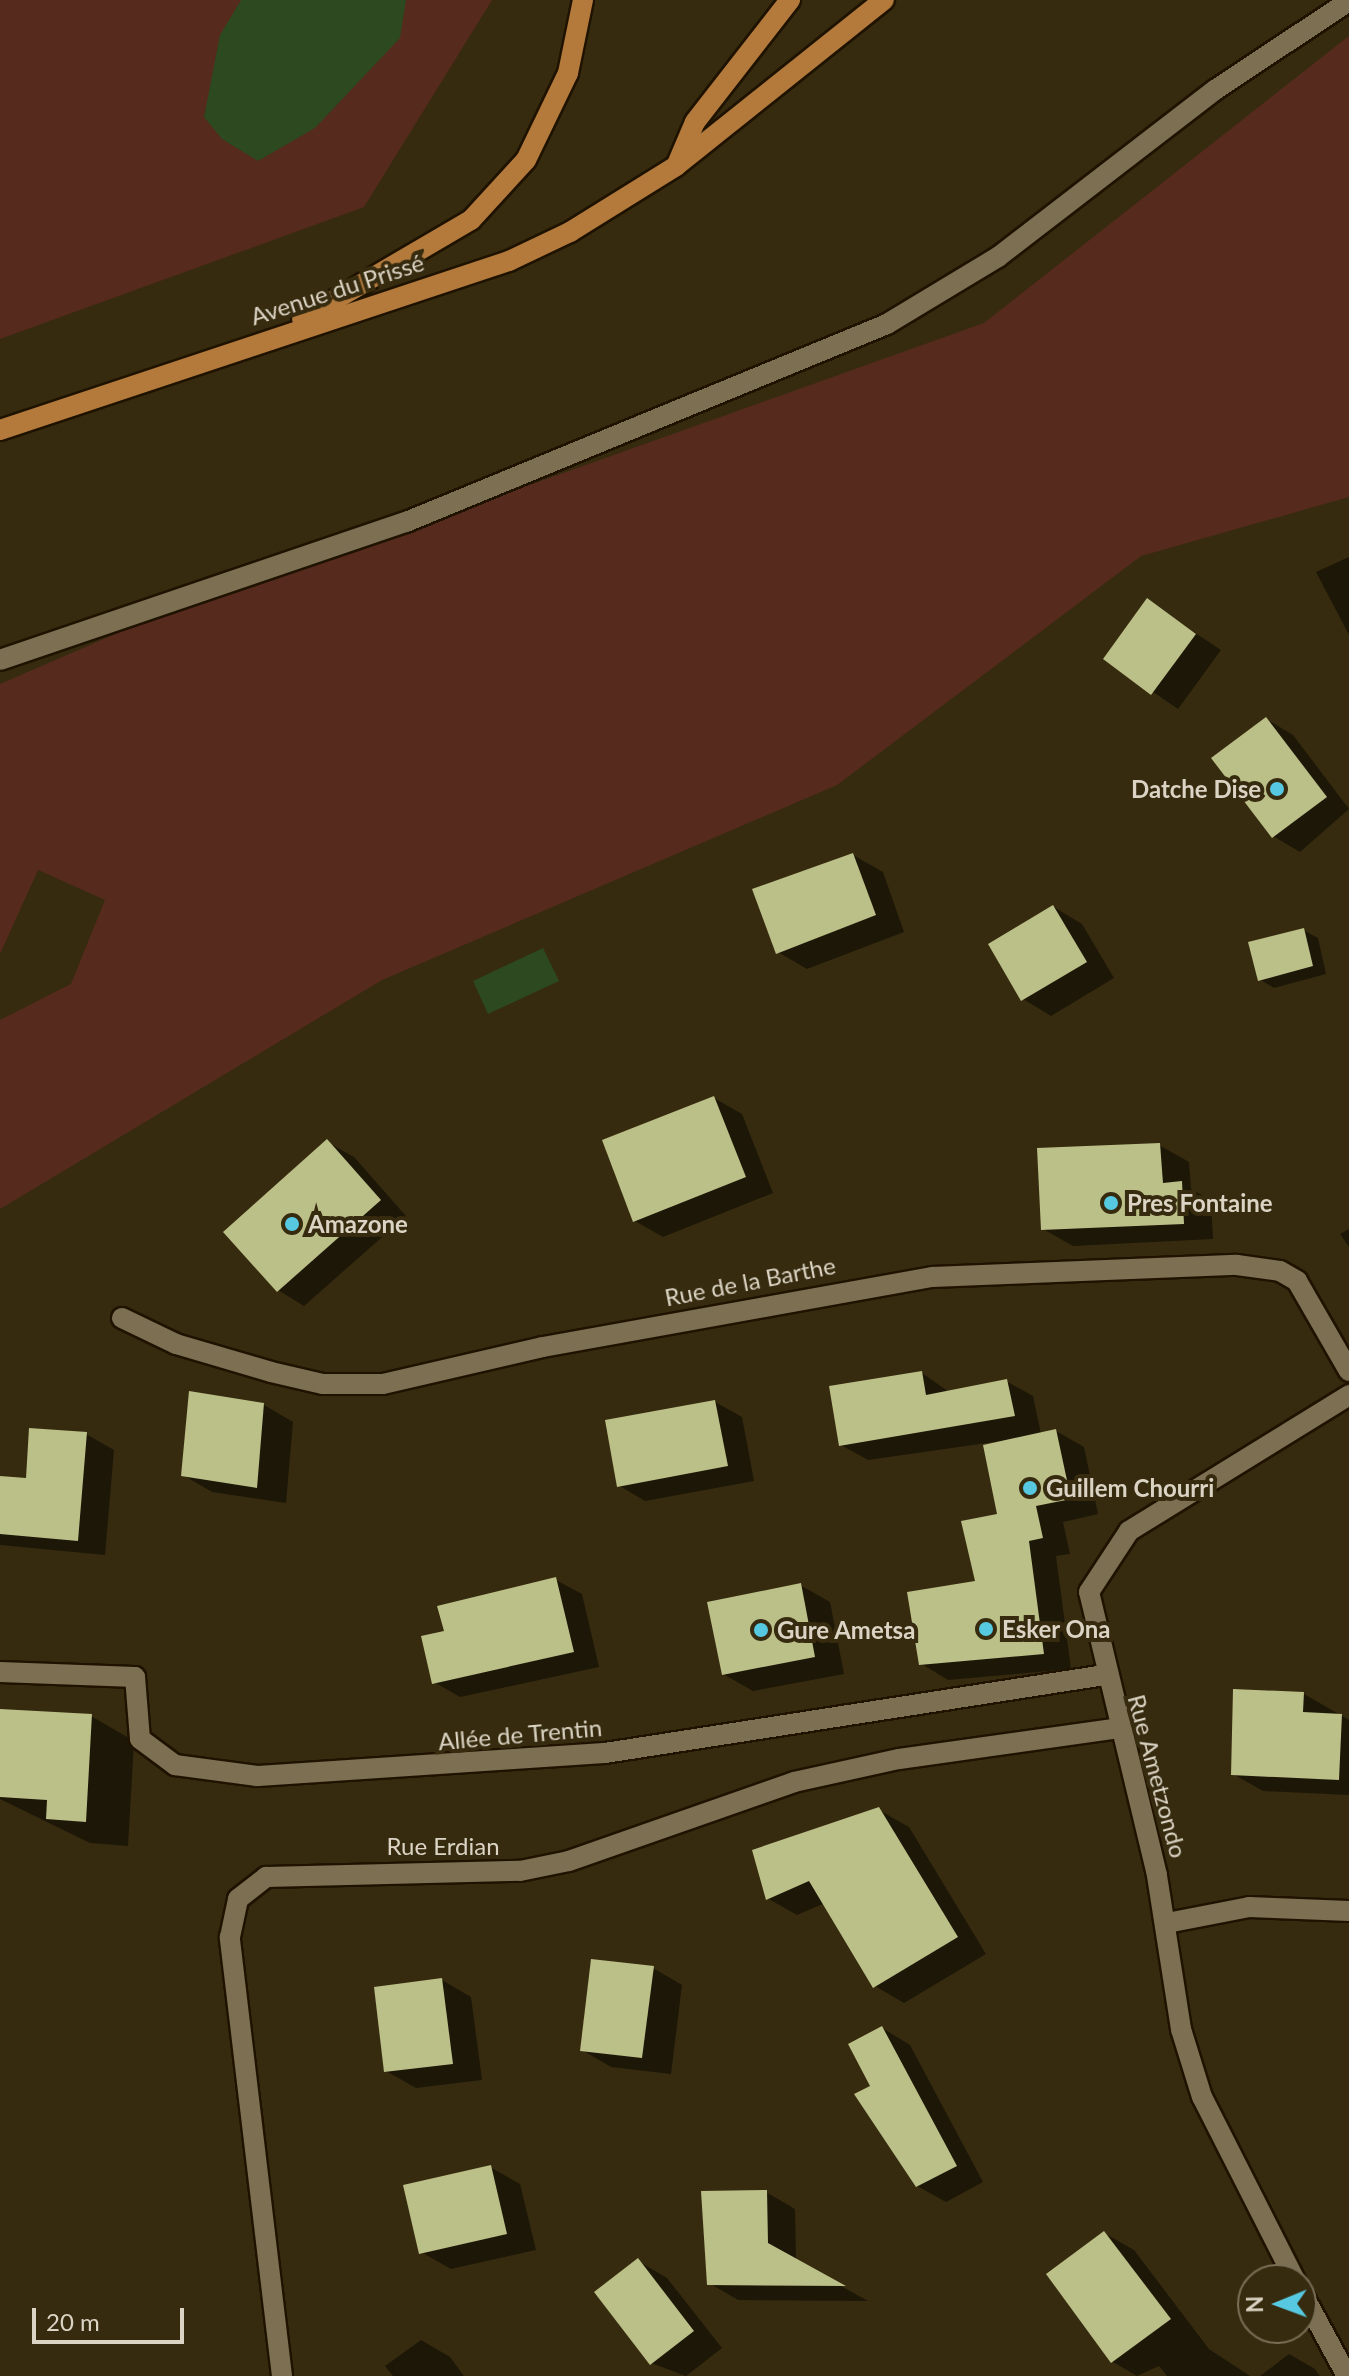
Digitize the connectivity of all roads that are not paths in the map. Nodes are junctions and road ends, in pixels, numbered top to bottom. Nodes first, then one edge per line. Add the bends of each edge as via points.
1 (583, 0) edge
2 (790, 0) edge
3 (884, 0) edge
4 (1349, 1) edge
5 (676, 166) junction
6 (271, 338) junction
7 (0, 430) edge
8 (0, 660) edge
9 (122, 1318) dead end
10 (1349, 1371) edge
11 (1349, 1395) edge
12 (0, 1672) edge
13 (1105, 1675) junction
14 (1119, 1728) junction
15 (1349, 1911) edge
16 (1167, 1923) junction
17 (1287, 2264) edge
18 (1317, 2321) edge
19 (282, 2376) edge
20 (1347, 2376) edge

1 - 6 main road via 568,73 526,160 471,220
2 - 5 main road via 695,122
3 - 5 main road, Avenue du Prissé
4 - 8 street via 1215,90 998,257 887,324 406,522
5 - 6 main road, Avenue du Prissé via 509,261
6 - 7 main road, Avenue du Prissé
9 - 10 street, Rue de la Barthe via 176,1344 271,1372 323,1384 383,1384 543,1347 932,1277 1237,1265 1297,1281
11 - 13 street, Rue Ametzondo via 1129,1531 1089,1592
12 - 13 street, Allée de Trentin via 135,1677 140,1739 175,1765 257,1776 605,1753
13 - 14 street, Rue Ametzondo
14 - 16 street, Rue Ametzondo
14 - 19 street, Rue Erdian via 899,1759 794,1782 569,1861 520,1871 266,1877 238,1899 230,1937
15 - 16 street via 1249,1907
16 - 17 street, Rue Ametzondo via 1181,2029 1202,2097
18 - 20 street

